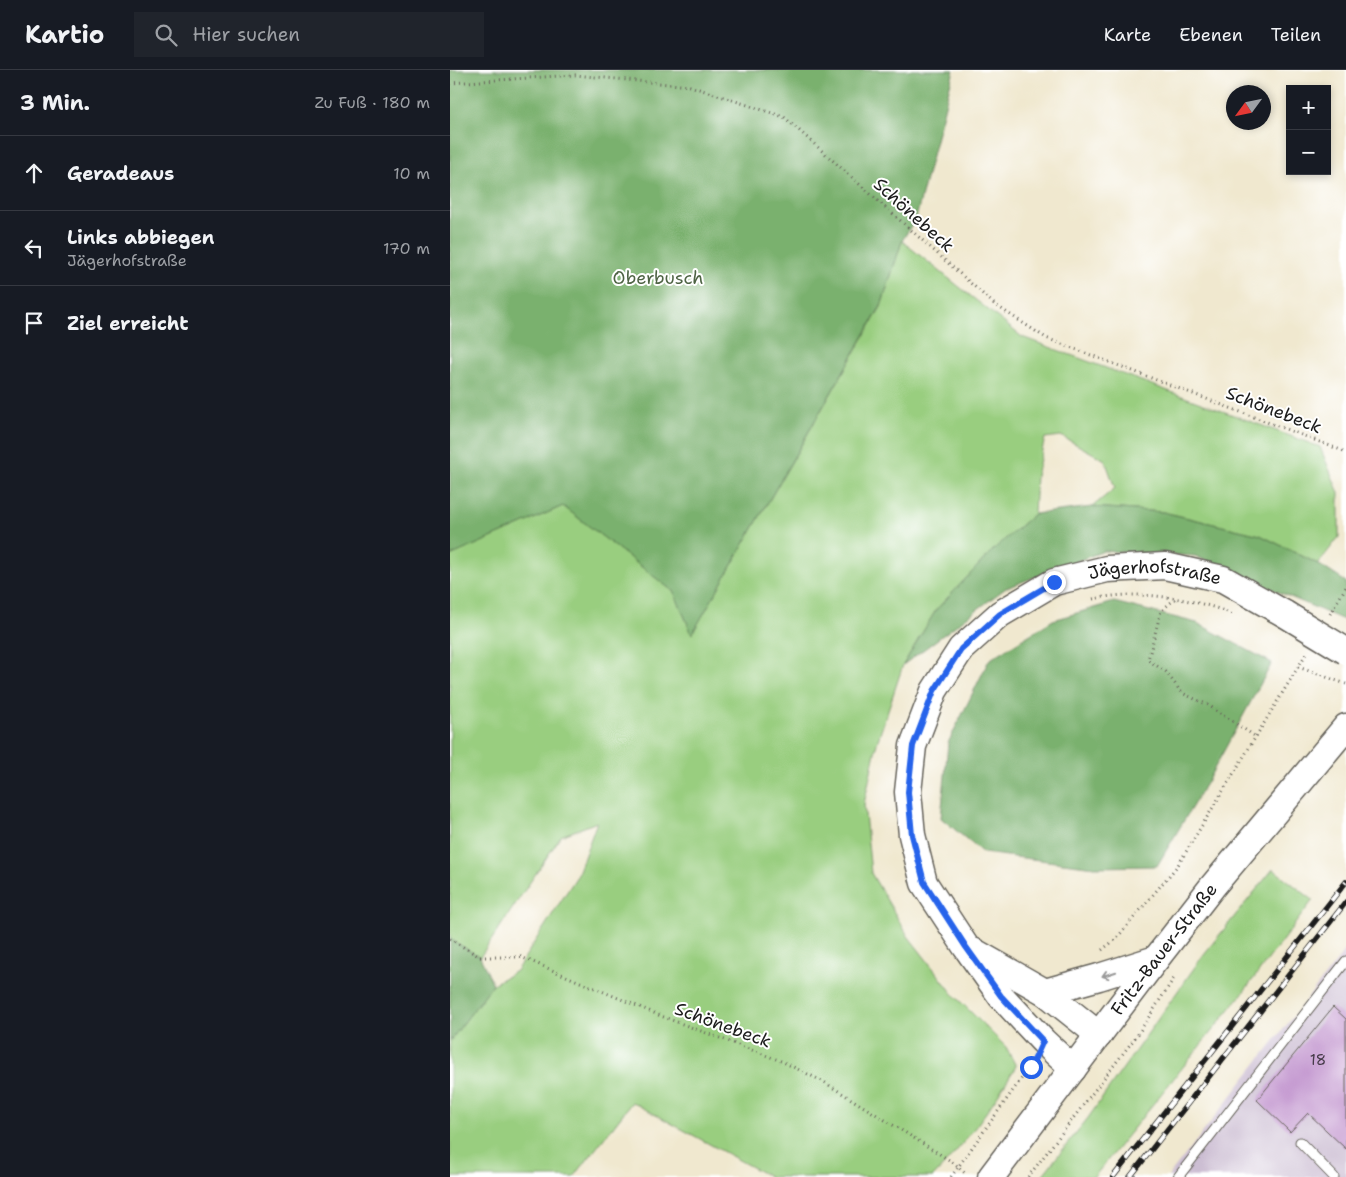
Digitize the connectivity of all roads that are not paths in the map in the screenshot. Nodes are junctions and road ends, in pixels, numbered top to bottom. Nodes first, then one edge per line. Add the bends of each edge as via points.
1 (1346, 651) edge
2 (1346, 727) edge
3 (966, 947) junction
4 (1156, 959) junction
5 (1346, 961) edge
6 (1044, 992) junction
7 (1099, 1035) junction
8 (1072, 1069) junction
9 (1300, 1142) dead end
10 (991, 1177) edge
11 (1178, 1177) edge
12 (1334, 1177) edge

1 - 3 street, Jägerhofstraße, bridge via 1223,579 1165,566 1107,569 1054,582 1000,614 961,649 934,691 913,746 908,792 912,835 924,882
2 - 4 street, Fritz-Bauer-Straße
3 - 6 street, Jägerhofstraße
3 - 8 street, Jägerhofstraße via 1001,996
4 -> 6 street
4 - 7 street, Fritz-Bauer-Straße
5 - 11 lane
6 - 7 street, Jägerhofstraße
7 - 8 street, Fritz-Bauer-Straße
8 - 10 street, Fritz-Bauer-Straße
9 - 12 lane

